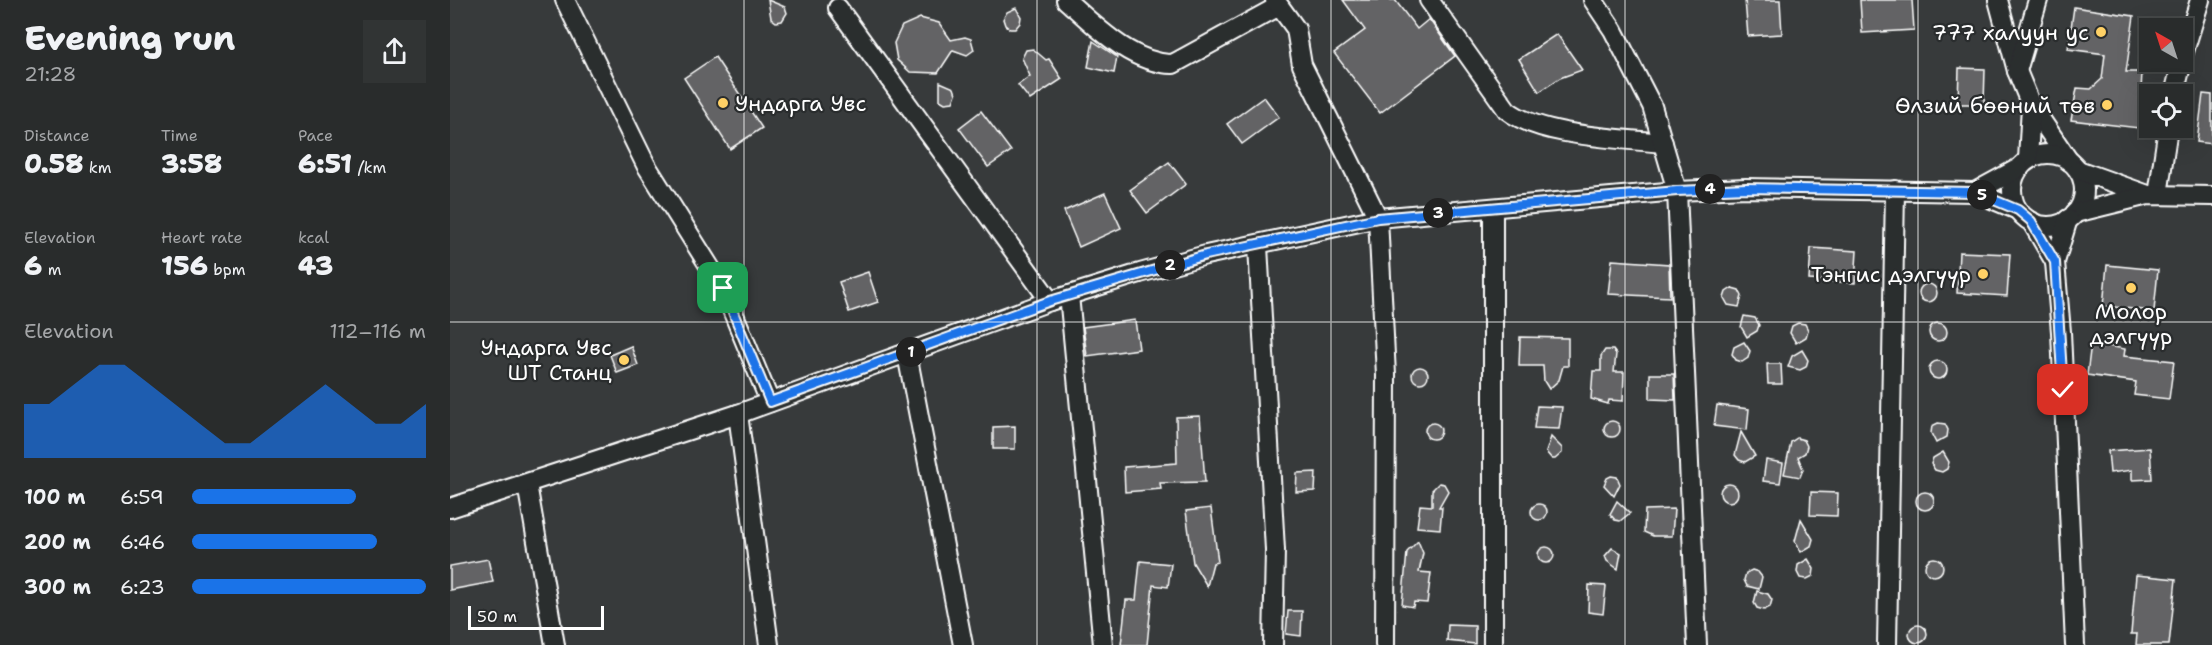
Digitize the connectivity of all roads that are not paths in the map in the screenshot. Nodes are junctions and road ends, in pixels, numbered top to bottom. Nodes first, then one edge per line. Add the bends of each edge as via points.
1 (564, 0) edge
2 (1066, 0) edge
3 (1430, 0) edge
4 (1593, 0) edge
5 (1998, 0) edge
6 (2038, 0) edge
7 (2200, 0) edge
8 (1277, 3) edge
9 (838, 8) dead end
10 (2193, 23) edge
11 (2017, 71) junction
12 (2031, 105) junction
13 (2166, 138) edge
14 (1663, 143) junction
15 (2023, 164) junction
16 (2073, 165) junction
17 (1895, 190) junction
18 (1677, 191) junction
19 (1975, 192) junction
20 (2153, 195) junction
21 (2212, 196) edge
22 (1493, 208) junction
23 (2024, 216) junction
24 (2072, 216) junction
25 (1378, 218) junction
26 (1258, 246) junction
27 (2055, 262) junction
28 (1069, 295) junction
29 (1050, 301) junction
30 (907, 354) junction
31 (770, 402) junction
32 (738, 414) junction
33 (527, 484) junction
34 (450, 507) edge
35 (555, 645) edge
36 (769, 645) edge
37 (963, 645) edge
38 (1102, 645) edge
39 (1273, 645) edge
40 (1385, 645) edge
41 (1493, 645) edge
42 (1697, 645) edge
43 (1887, 645) edge
44 (2075, 645) edge

1 - 31 street via 646,165 723,288
2 - 8 street via 1103,34 1156,64 1173,64
3 - 14 street via 1507,110 1521,121 1540,128
4 - 14 street via 1614,30 1652,106
5 - 11 street
6 - 11 street
7 - 10 street
8 - 25 street via 1296,29 1302,66
9 - 29 street
11 - 12 street
12 - 15 street
12 - 16 street
13 - 20 street
14 - 18 street
15 - 16 street via 2049,154
15 - 19 street
15 - 23 street via 2012,189
16 - 20 street
16 - 24 street via 2084,192
17 - 18 street
17 - 19 street
17 - 43 street
18 - 22 street
18 - 42 street
19 - 23 street
20 - 21 street
20 - 24 street
22 - 25 street
22 - 41 street
23 - 24 street via 2050,226
23 - 27 street
24 - 27 street
25 - 26 street
25 - 40 street via 1386,375
26 - 28 street via 1195,258
26 - 39 street via 1275,550
27 - 44 street
28 - 29 street
28 - 38 street
29 - 30 street
30 - 31 street
30 - 37 street
31 - 32 street
32 - 33 street
32 - 36 street
33 - 34 street
33 - 35 street

